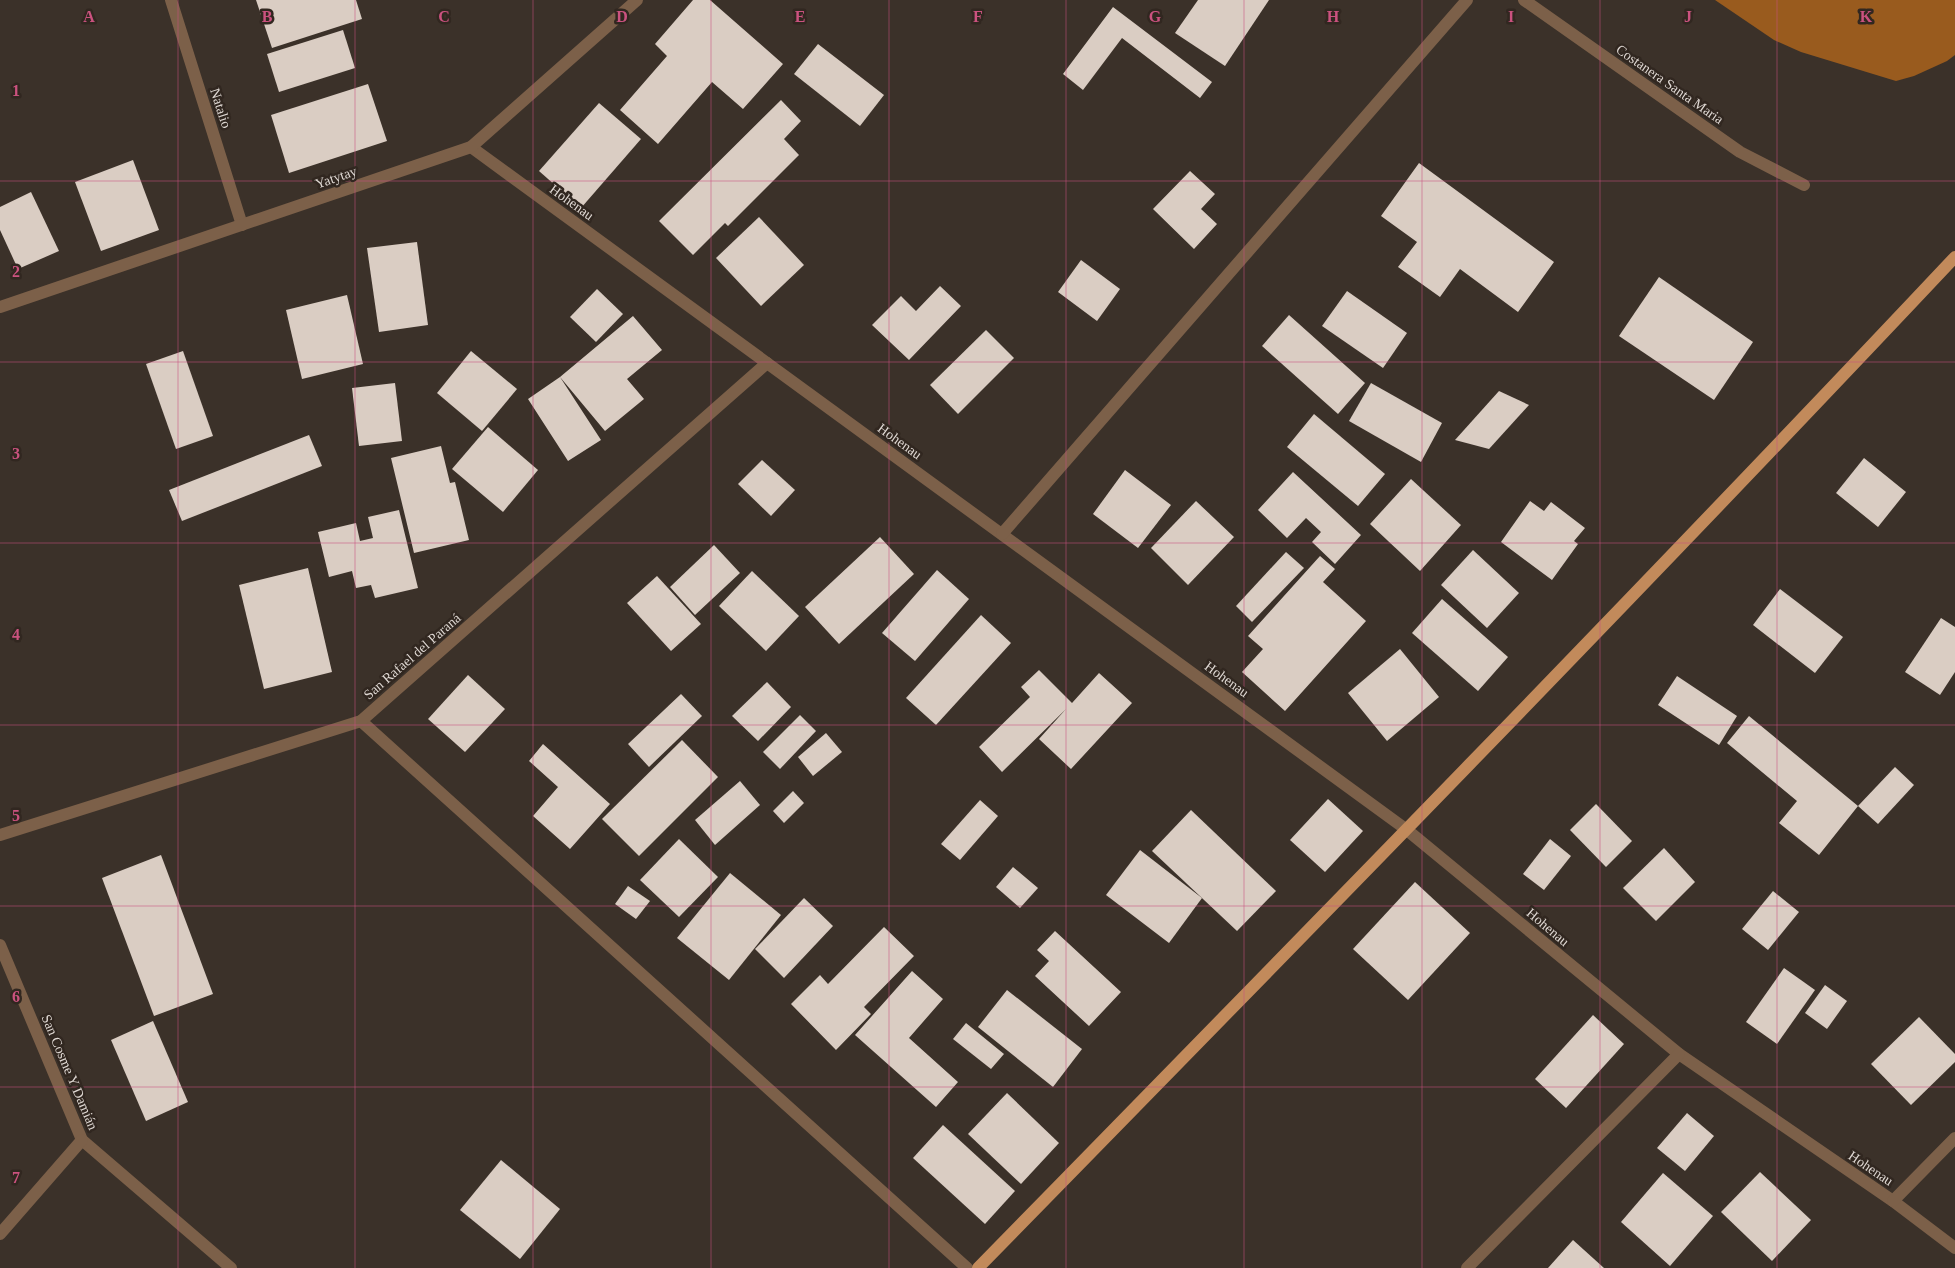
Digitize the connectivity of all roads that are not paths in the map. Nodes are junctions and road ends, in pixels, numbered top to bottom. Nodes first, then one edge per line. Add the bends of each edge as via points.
1 (171, 0) edge
2 (637, 0) edge
3 (1467, 0) edge
4 (1524, 0) edge
5 (471, 147) junction
6 (1804, 185) dead end
7 (242, 225) junction
8 (1955, 257) edge
9 (0, 307) edge
10 (767, 362) junction
11 (1002, 534) junction
12 (361, 721) junction
13 (1407, 830) junction
14 (0, 835) edge
15 (0, 945) edge
16 (1679, 1054) junction
17 (1955, 1138) edge
18 (82, 1140) junction
19 (1893, 1201) junction
20 (0, 1234) edge
21 (1955, 1248) edge
22 (232, 1268) edge
23 (967, 1268) edge
24 (978, 1268) edge
25 (1467, 1268) edge

1 - 7 street, Natalio
2 - 5 street, Yatytay
3 - 11 street
4 - 6 street, Costanera Santa Maria via 1740,152
5 - 7 street, Yatytay
5 - 10 street, Hohenau
7 - 9 street, Yatytay
8 - 13 main road
10 - 11 street, Hohenau
10 - 12 street, San Rafael del Paraná
11 - 13 street, Hohenau
12 - 14 street, San Rafael del Paraná
12 - 23 street
13 - 16 street, Hohenau
13 - 24 main road
15 - 18 street, San Cosme Y Damián
16 - 19 street, Hohenau
16 - 25 street
17 - 19 street
18 - 20 street
18 - 22 street, San Cosme Y Damián
19 - 21 street, Hohenau

